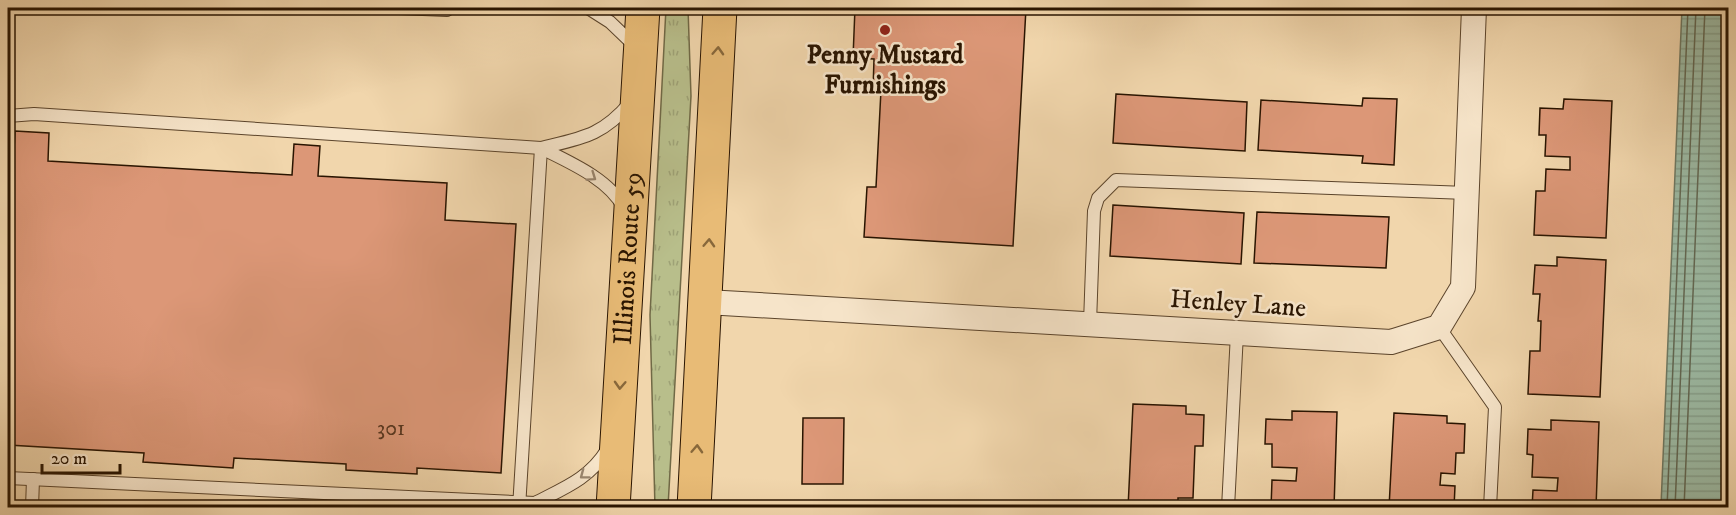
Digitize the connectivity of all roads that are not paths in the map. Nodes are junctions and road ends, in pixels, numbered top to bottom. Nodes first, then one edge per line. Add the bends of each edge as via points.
1 (399, 8) edge
2 (450, 8) edge
3 (588, 8) edge
4 (643, 8) edge
5 (720, 8) edge
6 (1474, 8) edge
7 (640, 51) junction
8 (638, 93) junction
9 (8, 116) edge
10 (541, 148) junction
11 (1467, 193) junction
12 (630, 219) junction
13 (706, 302) junction
14 (1090, 323) junction
15 (1439, 327) junction
16 (1237, 333) junction
17 (618, 430) junction
18 (8, 478) edge
19 (33, 479) junction
20 (363, 501) edge
21 (519, 505) edge
22 (540, 505) edge
23 (32, 507) edge
24 (614, 507) edge
25 (694, 507) edge
26 (1228, 507) edge
27 (1490, 507) edge

1 - 2 lane
3 - 7 lane via 610,22
4 - 7 main road, Illinois Route 59
13 -> 5 main road
6 - 11 street
7 - 8 main road, Illinois Route 59
8 - 10 lane via 616,120 597,133
8 - 12 main road, Illinois Route 59
9 - 10 lane via 34,114
10 -> 12 lane via 595,177 621,201
10 - 21 lane
11 - 14 lane via 1116,180 1098,198 1094,211
11 - 15 street via 1464,287
12 -> 17 main road, Illinois Route 59
13 - 14 street, Henley Lane
25 -> 13 main road
14 - 16 street, Henley Lane
15 - 16 street, Henley Lane via 1391,342
15 - 27 lane via 1495,407
16 - 26 lane
17 -> 22 lane via 598,464
17 - 24 main road, Illinois Route 59
18 - 19 lane
19 - 20 lane
19 - 23 lane
20 - 21 lane
21 - 22 lane

